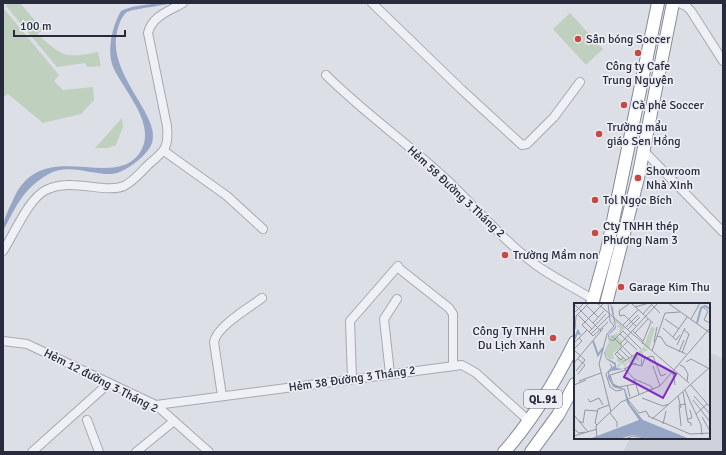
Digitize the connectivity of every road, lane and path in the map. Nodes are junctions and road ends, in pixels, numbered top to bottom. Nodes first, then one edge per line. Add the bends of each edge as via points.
1 (183, 3) edge
2 (372, 3) edge
3 (658, 3) edge
4 (672, 3) edge
5 (679, 3) edge
6 (723, 61) edge
7 (326, 75) dead end
8 (580, 82) dead end
9 (643, 150) junction
10 (164, 151) junction
11 (263, 229) dead end
12 (723, 232) edge
13 (3, 251) edge
14 (262, 298) dead end
15 (397, 299) dead end
16 (593, 302) edge
17 (606, 303) edge
18 (3, 341) edge
19 (574, 344) edge
20 (453, 365) junction
21 (390, 374) junction
22 (352, 379) junction
23 (109, 383) junction
24 (574, 386) edge
25 (222, 396) junction
26 (156, 405) junction
27 (87, 420) dead end
28 (174, 421) junction
29 (529, 421) junction
30 (32, 452) edge
31 (99, 452) edge
32 (136, 452) edge
33 (209, 452) edge
34 (504, 452) edge
35 (531, 452) edge

1 - 10 street via 156,18 150,24 148,33 167,126 168,140
2 - 8 street via 522,145 527,144 554,117
3 - 16 highway via 610,235
4 - 9 highway
5 - 6 street via 691,11
7 - 16 street, Hẻm 58 Đường 3 Tháng 2 via 448,182 533,262
9 - 12 street
9 - 17 highway
10 - 11 street via 221,191
10 - 13 street via 124,186 115,188 58,185 45,190 35,198
14 - 25 street via 216,335 214,342
15 - 21 street via 384,319
18 - 23 street, Hẻm 12 đường 3 Tháng 2 via 27,344
19 - 29 highway, QL.91
20 - 21 street, Hẻm 38 Đường 3 Tháng 2
20 - 22 street via 452,312 399,268 350,321
20 - 29 street, Hẻm 38 Đường 3 Tháng 2 via 462,365 472,370
21 - 22 street, Hẻm 38 Đường 3 Tháng 2
22 - 25 street, Hẻm 38 Đường 3 Tháng 2
23 - 26 street, Hẻm 12 đường 3 Tháng 2
23 - 30 street
24 - 35 highway, QL.91 via 558,415
25 - 26 street, Hẻm 38 Đường 3 Tháng 2
26 - 28 street, Hẻm 12 đường 3 Tháng 2
27 - 31 street
28 - 32 street
28 - 33 street, Hẻm 12 đường 3 Tháng 2
29 - 34 highway, QL.91

